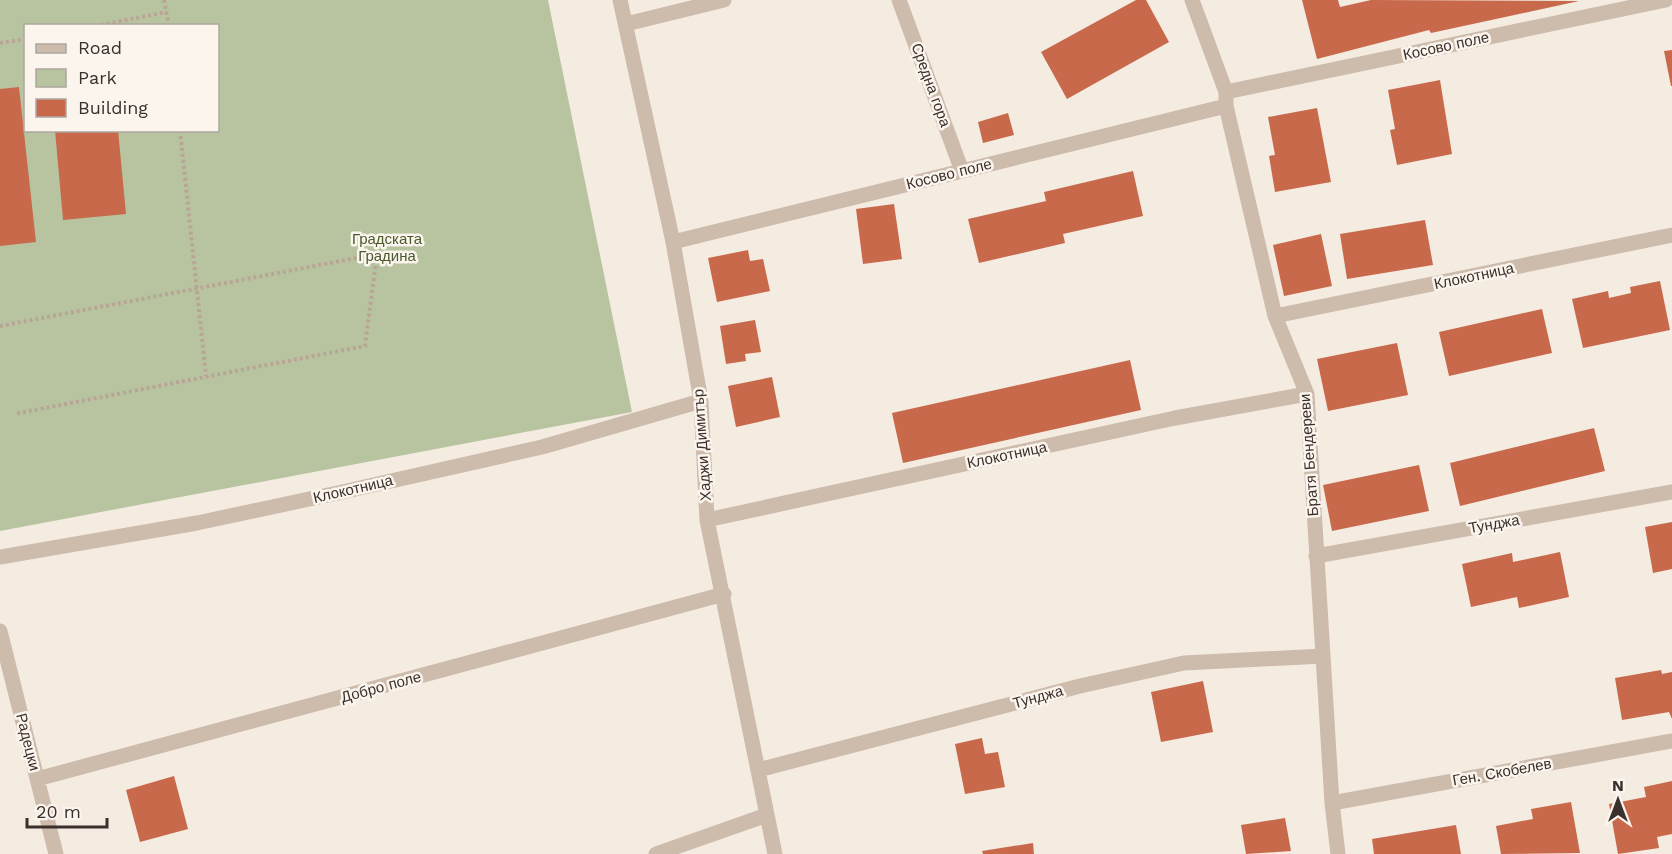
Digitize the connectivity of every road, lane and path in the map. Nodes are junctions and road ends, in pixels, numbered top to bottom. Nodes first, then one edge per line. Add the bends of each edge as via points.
1 (164, 0) edge
2 (620, 0) edge
3 (724, 0) edge
4 (899, 0) edge
5 (1192, 0) edge
6 (1666, 0) edge
7 (167, 12) junction
8 (105, 24) edge
9 (169, 24) edge
10 (626, 24) junction
11 (24, 39) edge
12 (0, 44) edge
13 (1226, 99) junction
14 (180, 132) edge
15 (962, 171) junction
16 (1672, 235) edge
17 (673, 242) junction
18 (196, 289) junction
19 (1275, 316) junction
20 (0, 326) edge
21 (206, 376) junction
22 (1307, 394) junction
23 (701, 401) junction
24 (14, 414) dead end
25 (1672, 492) edge
26 (707, 520) junction
27 (1316, 556) junction
28 (0, 557) edge
29 (724, 594) junction
30 (0, 631) edge
31 (1323, 657) junction
32 (1672, 741) edge
33 (758, 770) junction
34 (37, 779) junction
35 (1332, 803) junction
36 (767, 815) junction
37 (56, 854) edge
38 (656, 854) edge
39 (775, 854) edge
40 (1338, 854) edge

1 - 7 path
2 - 10 street, Хаджи Димитър
3 - 10 street
4 - 15 street, Средна гора
5 - 13 street, Братя Бендереви
6 - 13 street, Косово поле
7 - 8 path
7 - 9 path
10 - 17 street, Хаджи Димитър
11 - 12 path
13 - 15 street, Косово поле
13 - 19 street, Братя Бендереви
14 - 18 path
15 - 17 street, Косово поле
16 - 19 street, Клокотница
17 - 23 street, Хаджи Димитър
18 - 20 path
18 - 21 path
18 - 21 path via 377,254 365,346
19 - 22 street, Братя Бендереви
21 - 24 path
22 - 26 street, Клокотница via 1175,418
22 - 27 street, Братя Бендереви
23 - 26 street, Хаджи Димитър
23 - 28 street, Клокотница via 542,447 197,523
25 - 27 street, Тунджа
26 - 29 street, Хаджи Димитър
27 - 31 street, Братя Бендереви
29 - 33 street, Хаджи Димитър
29 - 34 street, Добро поле
30 - 34 street, Радецки
31 - 33 street, Тунджа via 1184,663 1080,686
31 - 35 street, Братя Бендереви
32 - 35 street, Ген. Скобелев
33 - 36 street, Хаджи Димитър
34 - 37 street, Радецки
35 - 40 street, Братя Бендереви
36 - 38 street
36 - 39 street, Хаджи Димитър

